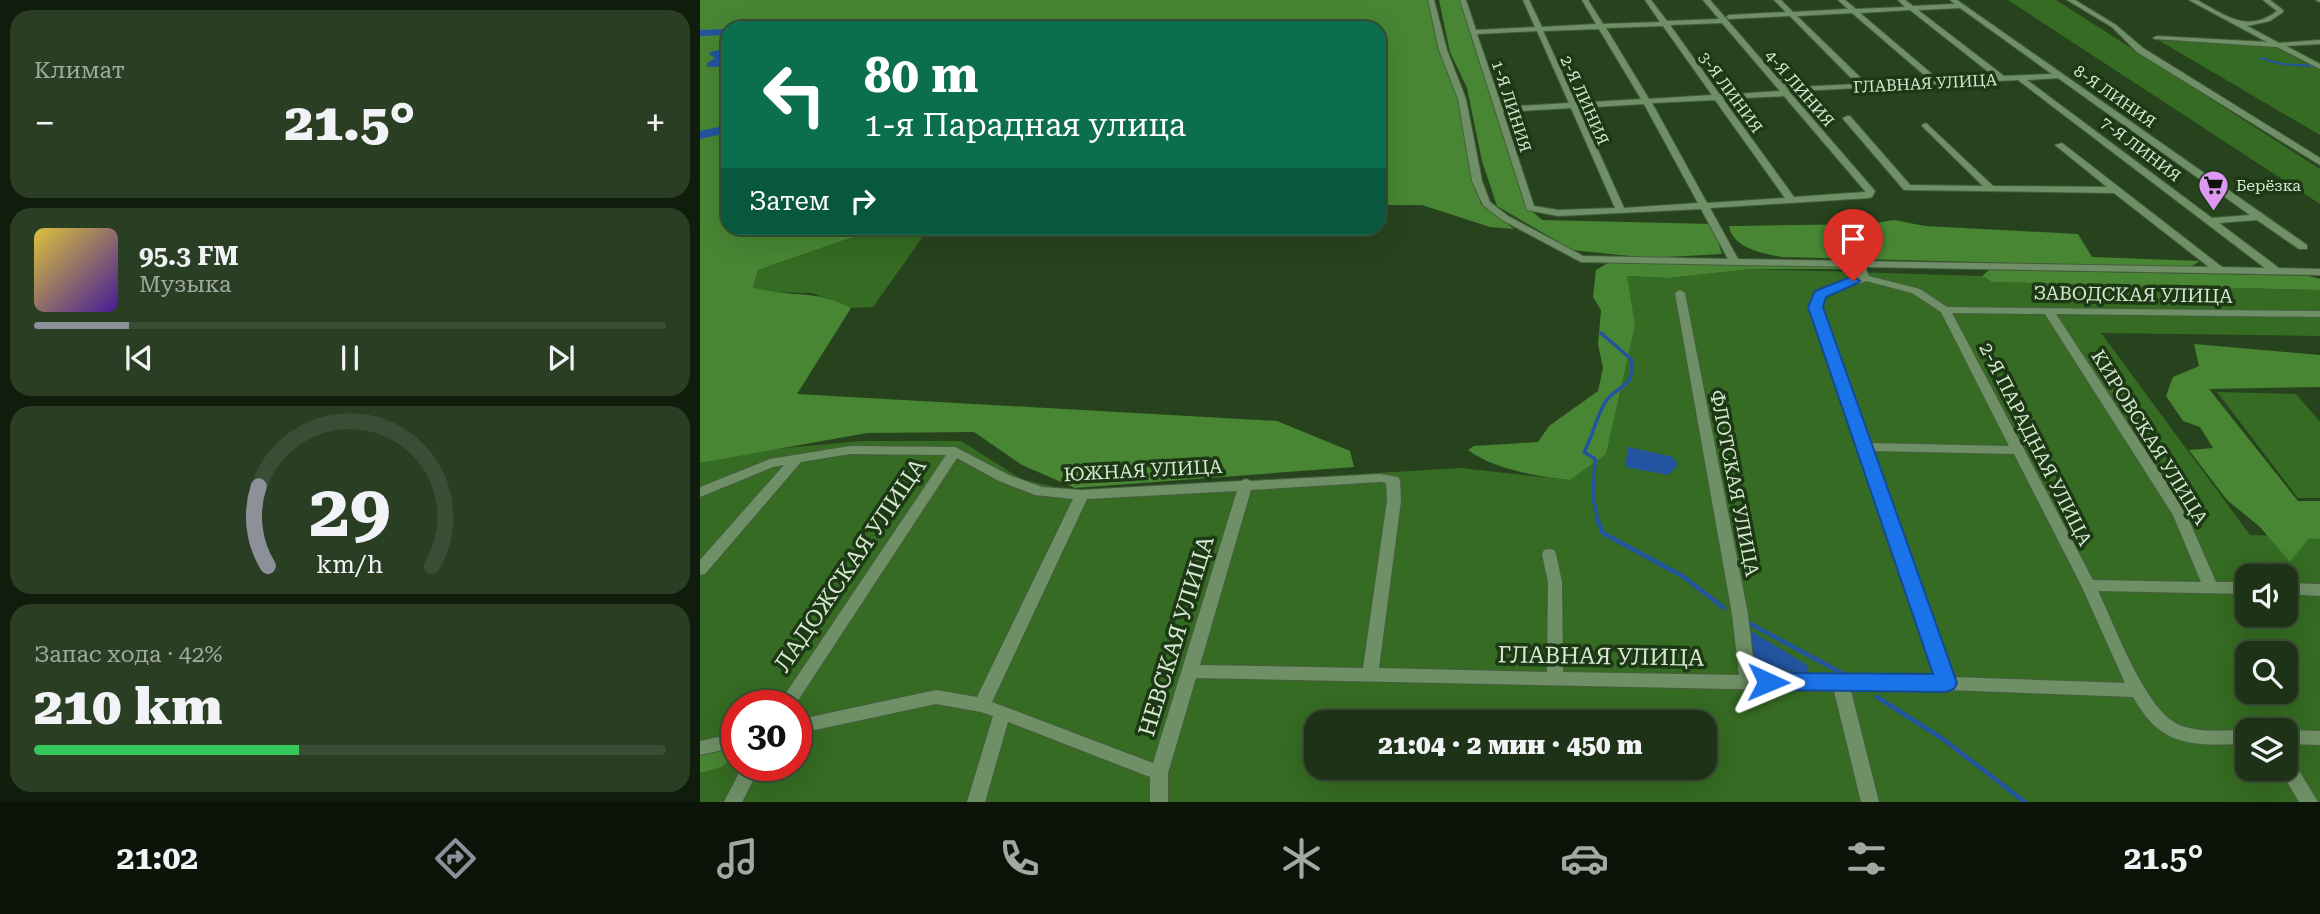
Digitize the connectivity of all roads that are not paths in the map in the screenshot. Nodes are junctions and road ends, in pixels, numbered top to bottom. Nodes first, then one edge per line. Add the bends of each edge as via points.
1 (1431, 0) edge
2 (1463, 0) edge
3 (1526, 0) edge
4 (1585, 0) edge
5 (1648, 0) edge
6 (1706, 0) edge
7 (1714, 0) edge
8 (1777, 0) edge
9 (1841, 0) edge
10 (1901, 0) edge
11 (1953, 0) edge
12 (2070, 0) edge
13 (2192, 0) edge
14 (2266, 0) edge
15 (1962, 6) junction
16 (1913, 9) junction
17 (1856, 12) junction
18 (1791, 14) junction
19 (1726, 19) junction
20 (1665, 23) junction
21 (2239, 25) junction
22 (1599, 26) junction
23 (1540, 30) junction
24 (1473, 32) junction
25 (2157, 38) dead end
26 (2320, 42) edge
27 (2277, 45) junction
28 (2297, 55) junction
29 (2320, 58) edge
30 (2320, 67) edge
31 (2058, 76) junction
32 (2020, 78) junction
33 (2003, 79) junction
34 (1937, 82) junction
35 (1864, 86) junction
36 (1789, 91) junction
37 (1718, 98) junction
38 (1647, 102) junction
39 (1572, 105) junction
40 (1499, 110) junction
41 (1847, 118) dead end
42 (1926, 125) dead end
43 (2059, 145) dead end
44 (2320, 162) edge
45 (1990, 188) junction
46 (2115, 190) junction
47 (1792, 201) junction
48 (1706, 206) junction
49 (1621, 211) junction
50 (2259, 217) junction
51 (2209, 221) junction
52 (2303, 247) dead end
53 (1734, 261) junction
54 (1858, 263) junction
55 (2219, 270) junction
56 (2276, 271) junction
57 (2320, 272) edge
58 (1864, 278) junction
59 (1680, 293) dead end
60 (1945, 310) junction
61 (2048, 311) junction
62 (2320, 314) edge
63 (1865, 447) junction
64 (2018, 450) junction
65 (955, 452) junction
66 (798, 456) junction
67 (1246, 484) junction
68 (700, 492) edge
69 (1082, 495) junction
70 (1549, 554) dead end
71 (700, 570) edge
72 (2088, 584) junction
73 (2211, 587) junction
74 (2235, 588) edge
75 (2298, 589) edge
76 (2320, 590) edge
77 (1189, 671) junction
78 (1370, 675) junction
79 (1555, 678) junction
80 (1748, 682) junction
81 (1946, 683) junction
82 (1841, 684) junction
83 (796, 690) edge
84 (2139, 690) junction
85 (982, 705) junction
86 (1002, 714) junction
87 (812, 724) edge
88 (2235, 737) edge
89 (2298, 737) edge
90 (2320, 738) edge
91 (721, 743) edge
92 (700, 748) edge
93 (1159, 773) junction
94 (744, 781) edge
95 (2296, 781) edge
96 (733, 802) edge
97 (976, 802) edge
98 (1159, 802) edge
99 (1870, 802) edge
100 (2309, 802) edge

1 - 53 street via 1462,99 1477,181 1494,211 1581,259
2 - 24 street, 1-Я ЛИНИЯ
3 - 23 street, 2-Я ЛИНИЯ
4 - 22 street
5 - 20 street, 3-Я ЛИНИЯ
6 - 19 street, 4-Я ЛИНИЯ
7 - 19 street
8 - 18 street
9 - 17 street
10 - 16 street
11 - 15 street, 8-Я ЛИНИЯ
12 - 44 street via 2114,26 2140,50
13 - 21 street
14 - 21 street via 2281,11 2264,21
15 - 16 street
15 - 31 street, 8-Я ЛИНИЯ
16 - 17 street
16 - 33 street
17 - 18 street
17 - 34 street
18 - 19 street
18 - 35 street
19 - 20 street
19 - 36 street, 4-Я ЛИНИЯ
20 - 22 street
20 - 37 street, 3-Я ЛИНИЯ
21 - 27 street
22 - 23 street
22 - 38 street
23 - 24 street
23 - 39 street, 2-Я ЛИНИЯ
24 - 40 street, 1-Я ЛИНИЯ
25 - 27 street
26 - 27 street
27 - 28 street
28 - 29 street
28 - 30 street
31 - 32 street, ГЛАВНАЯ УЛИЦА
31 - 50 street, 8-Я ЛИНИЯ
32 - 33 street, ГЛАВНАЯ УЛИЦА
32 - 51 street, 7-Я ЛИНИЯ
33 - 34 street, ГЛАВНАЯ УЛИЦА
34 - 35 street, ГЛАВНАЯ УЛИЦА
35 - 36 street, ГЛАВНАЯ УЛИЦА
36 - 37 street, ГЛАВНАЯ УЛИЦА
36 - 47 street, 4-Я ЛИНИЯ via 1870,191 1869,195
37 - 38 street, ГЛАВНАЯ УЛИЦА
37 - 47 street, 3-Я ЛИНИЯ
38 - 39 street, ГЛАВНАЯ УЛИЦА
38 - 48 street
39 - 40 street, ГЛАВНАЯ УЛИЦА
39 - 49 street, 2-Я ЛИНИЯ
40 - 49 street, 1-Я ЛИНИЯ via 1530,208 1542,212
41 - 45 street via 1907,188
42 - 45 street
43 - 46 street
45 - 46 street
46 - 55 street
47 - 48 street
48 - 49 street
48 - 53 street
50 - 51 street
50 - 52 street, 8-Я ЛИНИЯ
51 - 56 street, 7-Я ЛИНИЯ
53 - 54 street
54 - 55 street
54 - 58 street
55 - 56 street
56 - 57 street
58 - 60 street, 2-Я ПАРАДНАЯ УЛИЦА via 1916,291
58 - 63 street via 1820,294 1815,307
59 - 80 street, ФЛОТСКАЯ УЛИЦА via 1740,614
60 - 61 street, ЗАВОДСКАЯ УЛИЦА
60 - 64 street, 2-Я ПАРАДНАЯ УЛИЦА
61 - 62 street, ЗАВОДСКАЯ УЛИЦА
61 - 73 street, КИРОВСКАЯ УЛИЦА via 2180,514
63 - 64 street
63 - 81 street
64 - 72 street, 2-Я ПАРАДНАЯ УЛИЦА
65 - 66 street, ЮЖНАЯ УЛИЦА via 850,450
65 - 69 street, ЮЖНАЯ УЛИЦА via 1040,492
65 - 83 street, ЛАДОЖСКАЯ УЛИЦА
66 - 68 street, ЮЖНАЯ УЛИЦА
66 - 71 street
67 - 69 street, ЮЖНАЯ УЛИЦА
67 - 77 street, НЕВСКАЯ УЛИЦА
67 - 78 street, ЮЖНАЯ УЛИЦА via 1394,480
69 - 85 street
70 - 79 street via 1555,582
72 - 73 street
72 - 84 street, 2-Я ПАРАДНАЯ УЛИЦА
73 - 74 street
75 - 76 street
77 - 78 street, ГЛАВНАЯ УЛИЦА
77 - 93 street, НЕВСКАЯ УЛИЦА
78 - 79 street, ГЛАВНАЯ УЛИЦА
79 - 80 street, ГЛАВНАЯ УЛИЦА
80 - 82 street, ГЛАВНАЯ УЛИЦА
81 - 82 street, ГЛАВНАЯ УЛИЦА
81 - 84 street, ГЛАВНАЯ УЛИЦА
82 - 99 street
84 - 88 street, 2-Я ПАРАДНАЯ УЛИЦА via 2161,723 2173,731
85 - 86 street
85 - 87 street via 936,697
86 - 93 street
86 - 97 street
89 - 90 street
91 - 92 street
93 - 98 street, НЕВСКАЯ УЛИЦА
94 - 96 street
95 - 100 street

